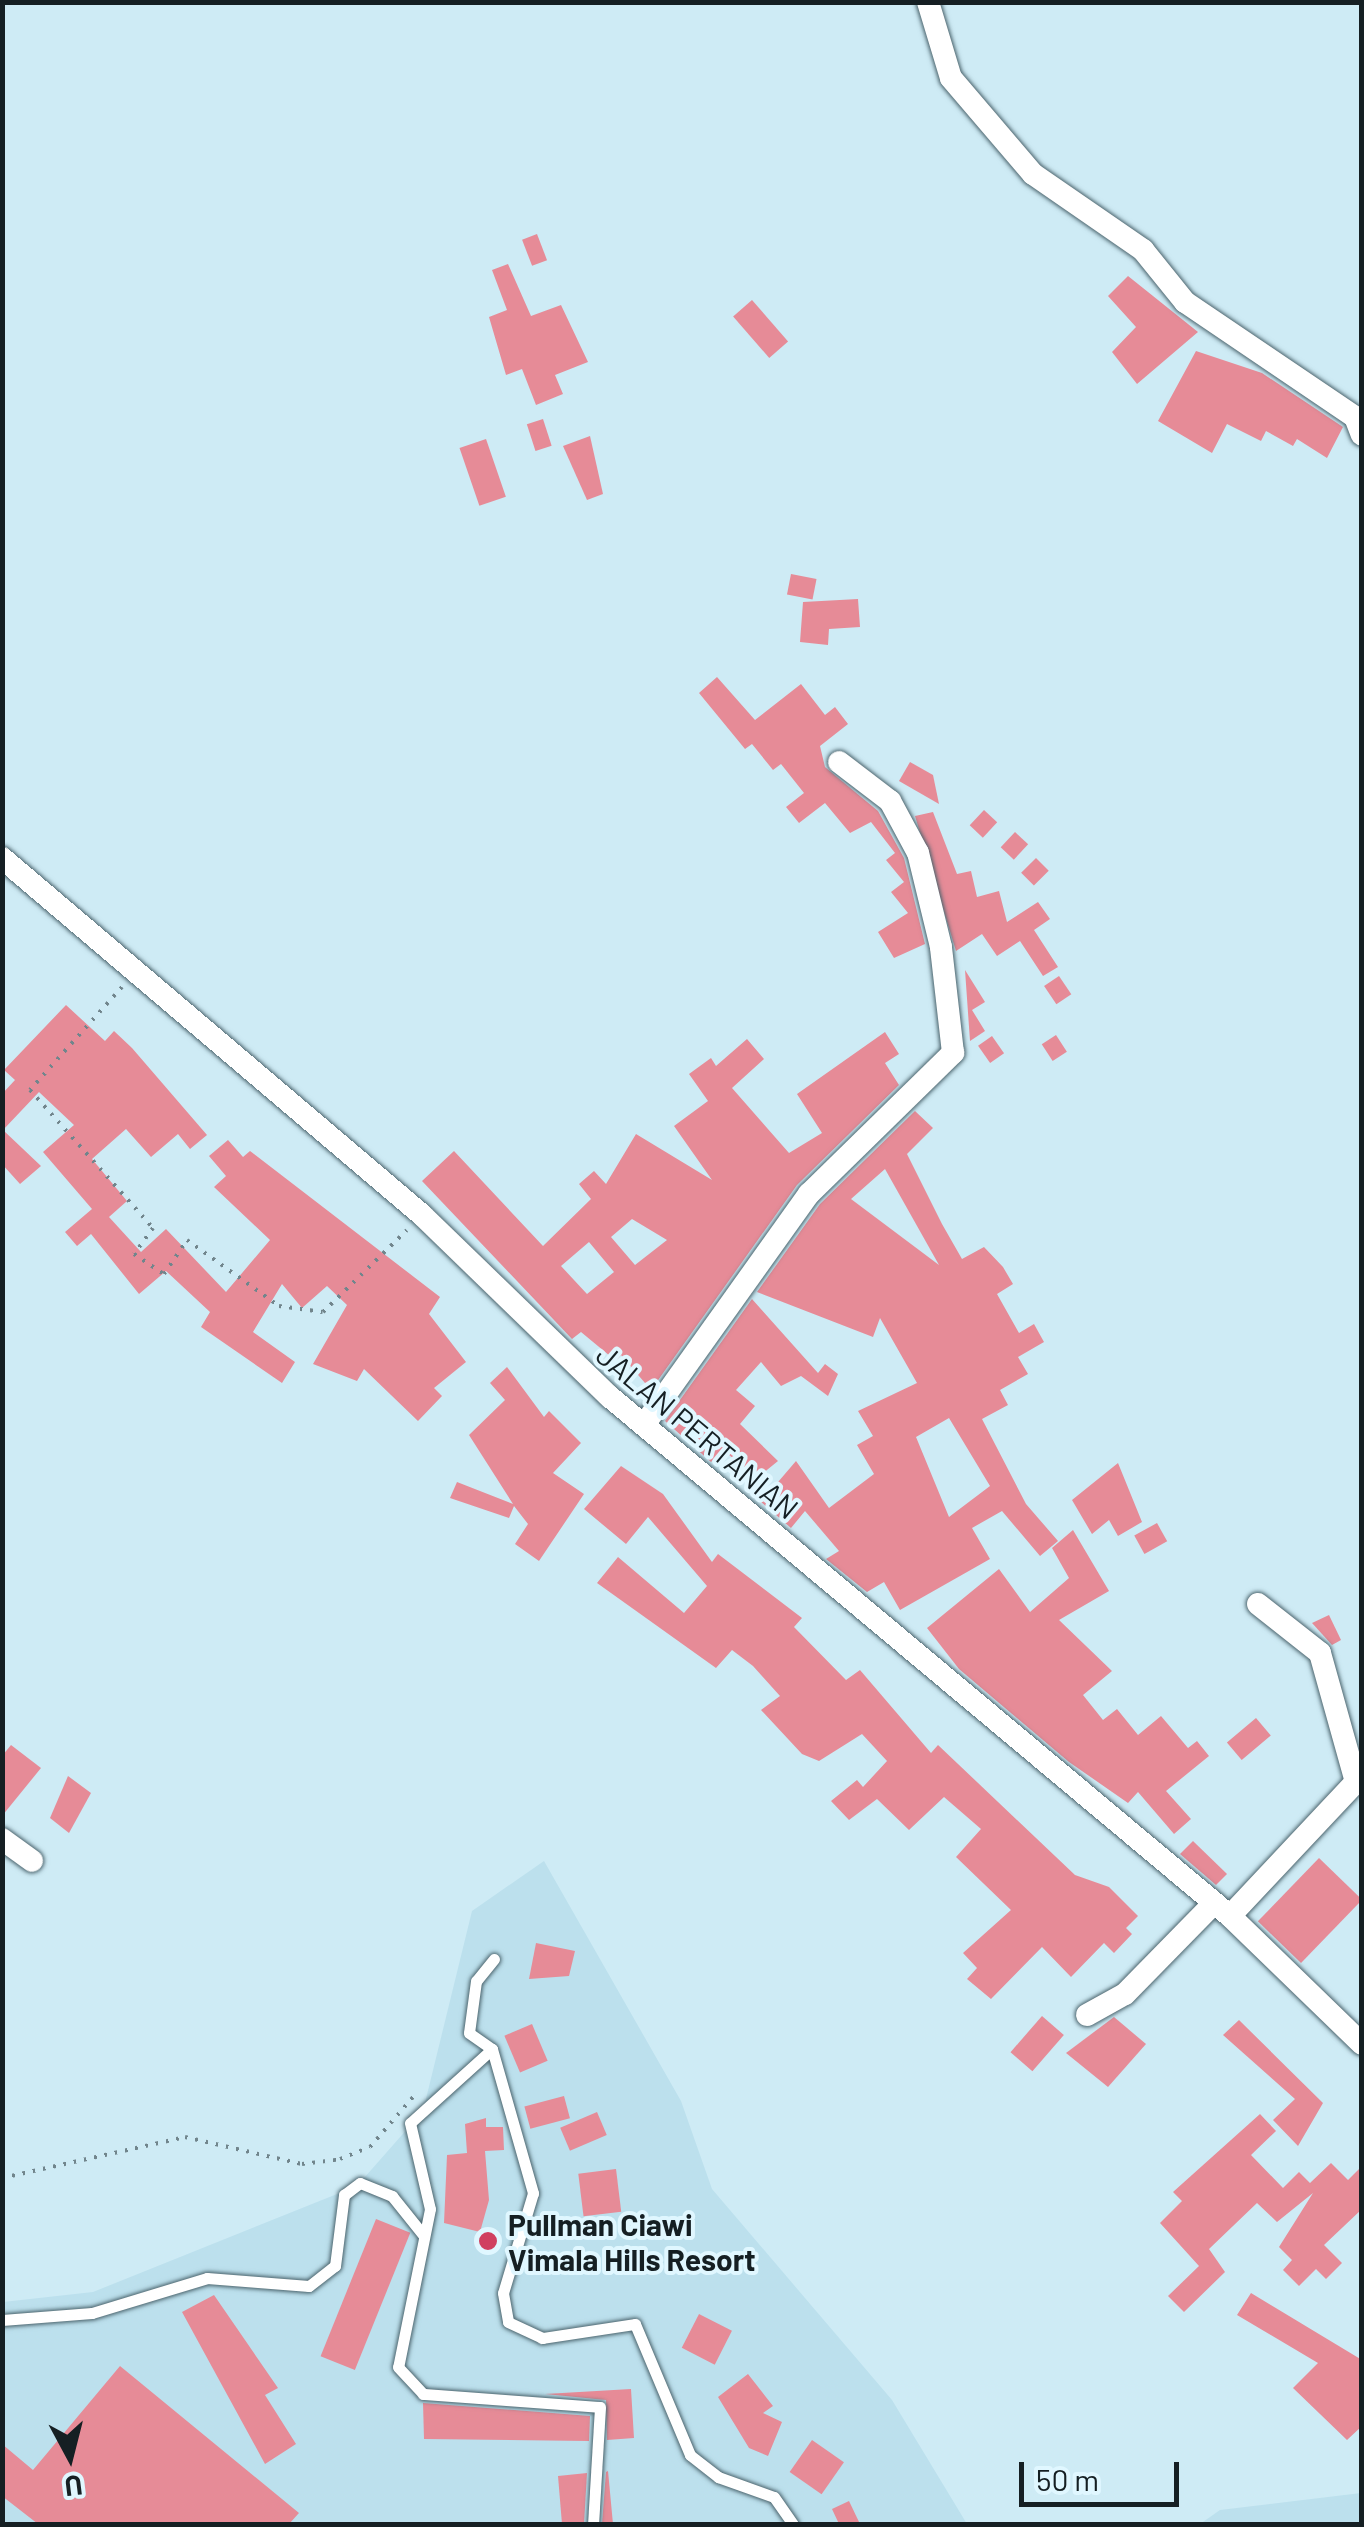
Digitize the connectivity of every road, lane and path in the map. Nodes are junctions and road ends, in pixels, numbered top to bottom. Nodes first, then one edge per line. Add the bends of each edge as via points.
1 (928, 2) edge
2 (1362, 435) edge
3 (839, 762) dead end
4 (2, 858) edge
5 (135, 972) junction
6 (422, 1215) junction
7 (644, 1425) junction
8 (1258, 1604) dead end
9 (2, 1839) edge
10 (32, 1861) dead end
11 (1222, 1910) junction
12 (494, 1959) dead end
13 (1087, 2015) dead end
14 (1362, 2044) edge
15 (492, 2049) junction
16 (438, 2095) junction
17 (2, 2178) edge
18 (424, 2236) junction
19 (2, 2320) edge
20 (592, 2524) edge
21 (793, 2524) edge

1 - 2 street via 950,78 1034,174 1142,250 1185,302 1355,417
3 - 7 street via 890,801 918,852 942,947 953,1054 809,1194
4 - 5 street, JALAN PERTANIAN
5 - 6 street, JALAN PERTANIAN
5 - 6 path via 30,1090 154,1228 134,1254 164,1274 188,1240 279,1306 323,1312
6 - 7 street, JALAN PERTANIAN via 501,1301
7 - 11 street, JALAN PERTANIAN
8 - 11 street via 1320,1653 1356,1782
9 - 10 street
11 - 13 street via 1125,1994
11 - 14 street, JALAN PERTANIAN
12 - 15 lane via 476,1981 469,2033
15 - 16 lane
15 - 21 lane via 533,2192 503,2293 508,2322 542,2338 635,2324 690,2455 718,2477 774,2497
16 - 17 path via 407,2100 370,2147 340,2159 286,2162 185,2137
16 - 18 lane via 407,2137 429,2199
18 - 19 lane via 392,2196 360,2183 344,2194 335,2266 309,2286 206,2278 92,2313
18 - 20 lane via 397,2348 403,2380 423,2394 490,2403 593,2402 604,2442

